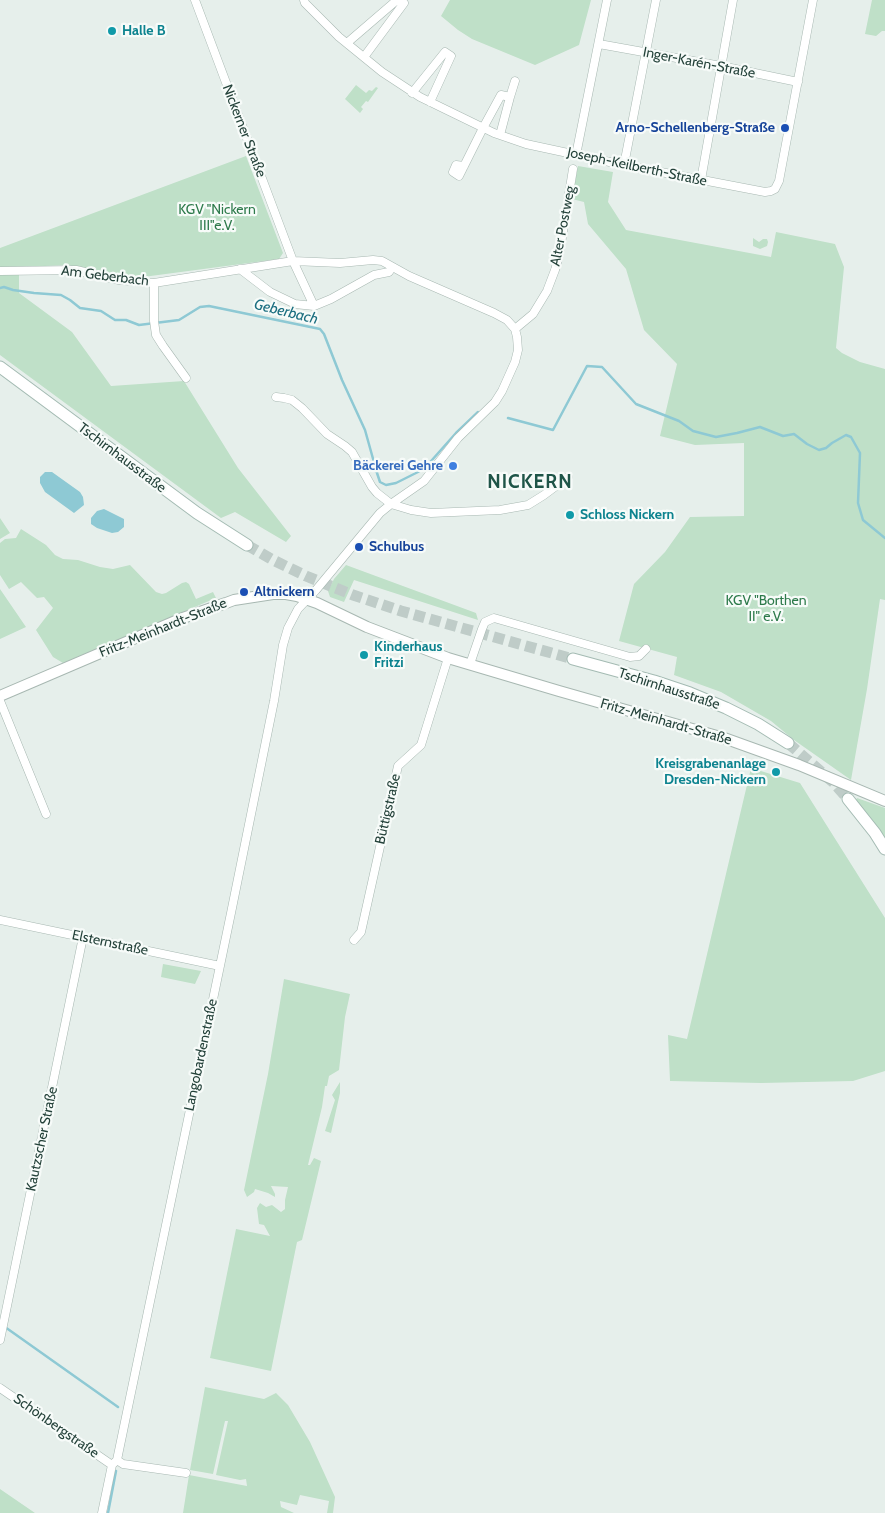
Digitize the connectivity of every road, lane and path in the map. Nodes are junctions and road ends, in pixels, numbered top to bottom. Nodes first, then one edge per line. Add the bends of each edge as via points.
1 (195, 0) edge
2 (304, 0) edge
3 (607, 0) edge
4 (656, 0) edge
5 (733, 0) edge
6 (813, 0) edge
7 (402, 1) edge
8 (347, 43) junction
9 (599, 44) junction
10 (647, 53) junction
11 (364, 58) junction
12 (721, 66) junction
13 (515, 81) dead end
14 (798, 82) junction
15 (412, 93) junction
16 (510, 97) junction
17 (430, 102) junction
18 (484, 128) junction
19 (500, 135) junction
20 (576, 154) junction
21 (624, 165) junction
22 (464, 166) dead end
23 (573, 170) dead end
24 (701, 180) junction
25 (293, 262) junction
26 (392, 267) junction
27 (240, 269) junction
28 (0, 271) edge
29 (154, 283) junction
30 (314, 306) junction
31 (515, 329) junction
32 (0, 367) edge
33 (186, 378) dead end
34 (276, 397) dead end
35 (568, 477) dead end
36 (391, 504) junction
37 (248, 546) tunnel mouth
38 (307, 599) junction
39 (646, 648) dead end
40 (448, 658) junction
41 (573, 659) tunnel mouth
42 (470, 664) junction
43 (0, 696) edge
44 (0, 701) edge
45 (788, 743) tunnel mouth
46 (848, 799) tunnel mouth
47 (885, 801) edge
48 (46, 814) dead end
49 (885, 849) edge
50 (0, 920) edge
51 (83, 937) junction
52 (354, 940) dead end
53 (220, 966) junction
54 (0, 1340) edge
55 (0, 1388) edge
56 (115, 1462) junction
57 (186, 1473) dead end
58 (102, 1513) edge

1 - 25 street, Nickerner Straße
2 - 8 street, Joseph-Keilberth-Straße
3 - 9 street
4 - 10 street
5 - 12 street
6 - 14 street
7 - 8 street
7 - 11 street
8 - 11 street, Joseph-Keilberth-Straße
9 - 10 street, Inger-Karén-Straße
9 - 20 street
10 - 12 street, Inger-Karén-Straße
10 - 21 street
11 - 15 street, Joseph-Keilberth-Straße
12 - 14 street, Inger-Karén-Straße
12 - 24 street
13 - 16 street
14 - 24 street, Joseph-Keilberth-Straße via 779,181 774,189 765,192
15 - 17 street, Joseph-Keilberth-Straße
15 - 17 street via 445,52 451,56
16 - 18 street via 501,95
16 - 19 street
17 - 18 street, Joseph-Keilberth-Straße
18 - 19 street, Joseph-Keilberth-Straße
18 - 22 street
19 - 20 street, Joseph-Keilberth-Straße
20 - 21 street, Joseph-Keilberth-Straße
21 - 24 street, Joseph-Keilberth-Straße
23 - 31 street, Alter Postweg via 556,270 533,314
25 - 26 street, Am Geberbach via 373,260
25 - 27 street, Am Geberbach
25 - 30 street
26 - 30 street via 389,272 374,275
26 - 31 street, Am Geberbach via 494,313
27 - 29 street, Am Geberbach
27 - 30 street via 270,292 295,304
28 - 29 street, Am Geberbach via 76,270 119,280
29 - 33 street via 156,335
31 - 36 street via 518,337 515,362 495,402 458,438 424,481
32 - 37 main road, Tschirnhausstraße via 182,502
34 - 36 street via 292,400 327,434 345,446 356,458 372,487
35 - 36 street via 528,505 500,510 431,512
36 - 38 street
38 - 40 street, Fritz-Meinhardt-Straße via 367,627
38 - 43 street, Fritz-Meinhardt-Straße via 273,594 234,600 180,619
38 - 53 street, Langobardenstraße via 292,618 283,645
39 - 42 street via 639,656 630,657 494,618 485,622
40 - 42 street, Fritz-Meinhardt-Straße
40 - 52 street, Büttigstraße via 421,745 398,766 360,932
41 - 45 main road, Tschirnhausstraße via 690,693 758,724
42 - 47 street, Fritz-Meinhardt-Straße via 724,738
44 - 48 street
46 - 49 main road
50 - 51 street, Elsternstraße
51 - 53 street, Elsternstraße
51 - 54 street, Kautzscher Straße
53 - 56 street, Langobardenstraße
55 - 56 street, Schönbergstraße
56 - 57 street, Schönbergstraße
56 - 58 street, Langobardenstraße

